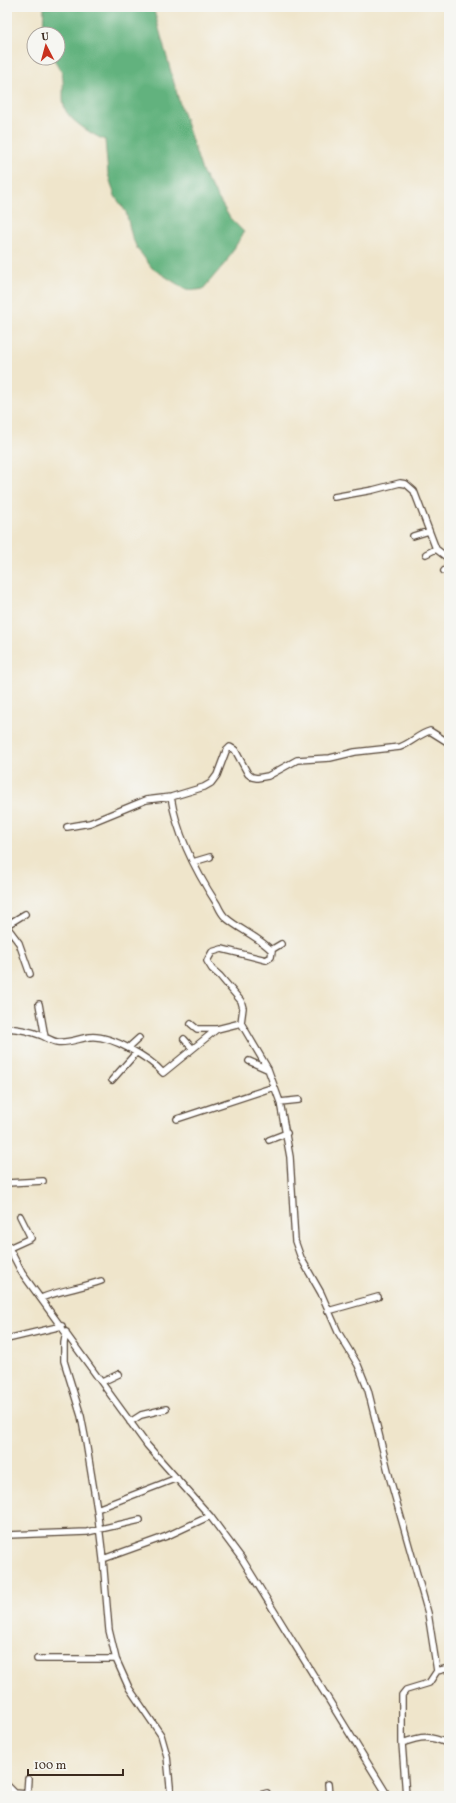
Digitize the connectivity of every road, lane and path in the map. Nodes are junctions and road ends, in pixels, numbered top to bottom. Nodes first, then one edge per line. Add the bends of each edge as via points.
1 (334, 497) dead end
2 (429, 531) junction
3 (413, 536) dead end
4 (436, 548) junction
5 (426, 554) dead end
6 (449, 559) edge
7 (449, 566) edge
8 (444, 571) dead end
9 (449, 743) edge
10 (171, 797) junction
11 (67, 827) dead end
12 (210, 857) dead end
13 (193, 862) junction
14 (25, 914) dead end
15 (7, 926) edge
16 (281, 944) dead end
17 (271, 950) junction
18 (30, 974) dead end
19 (39, 1004) dead end
20 (241, 1022) junction
21 (192, 1024) dead end
22 (7, 1028) edge
23 (218, 1029) junction
24 (46, 1037) junction
25 (139, 1038) dead end
26 (184, 1039) dead end
27 (128, 1048) junction
28 (192, 1048) junction
29 (136, 1053) junction
30 (250, 1061) dead end
31 (268, 1069) junction
32 (112, 1080) dead end
33 (274, 1087) junction
34 (299, 1100) dead end
35 (280, 1102) junction
36 (177, 1119) dead end
37 (287, 1134) junction
38 (269, 1140) dead end
39 (43, 1181) dead end
40 (7, 1183) edge
41 (20, 1216) dead end
42 (8, 1246) edge
43 (101, 1281) dead end
44 (378, 1297) dead end
45 (41, 1298) junction
46 (328, 1311) junction
47 (62, 1326) junction
48 (66, 1332) junction
49 (7, 1339) edge
50 (119, 1374) dead end
51 (102, 1382) junction
52 (166, 1409) dead end
53 (130, 1422) junction
54 (177, 1478) junction
55 (97, 1509) junction
56 (210, 1516) junction
57 (140, 1520) dead end
58 (99, 1531) junction
59 (7, 1535) edge
60 (103, 1559) junction
61 (116, 1658) junction
62 (37, 1659) dead end
63 (449, 1668) edge
64 (437, 1671) junction
65 (402, 1743) junction
66 (449, 1744) edge
67 (28, 1779) dead end
68 (328, 1784) dead end
69 (7, 1786) edge
70 (267, 1793) dead end
71 (28, 1795) edge
72 (171, 1796) edge
73 (256, 1796) edge
74 (329, 1796) edge
75 (388, 1796) edge
76 (406, 1796) edge

1 - 2 street via 400,483 406,484 414,491
2 - 3 street
2 - 4 street
4 - 5 street
4 - 6 street
7 - 8 street
9 - 10 street via 430,731 400,747 355,752 330,758 297,760 268,776 258,778 248,774 235,750 230,747 211,783 204,788
10 - 11 street via 146,800 90,823
10 - 13 street via 176,822
12 - 13 street
13 - 17 street via 225,916
14 - 15 street
15 - 18 street via 19,943
16 - 17 street
17 - 20 street via 271,957 266,960 222,950 212,952 208,956 208,964 241,1001
19 - 24 street
20 - 23 street
20 - 31 street
21 - 23 street via 197,1029
22 - 24 street
23 - 28 street
24 - 27 street via 60,1042 92,1037 104,1038
25 - 27 street
26 - 28 street
27 - 29 street
28 - 29 street via 163,1073
29 - 32 street
30 - 31 street
31 - 33 street
33 - 35 street
33 - 36 street
34 - 35 street
35 - 37 street
37 - 38 street
37 - 46 street via 295,1241
39 - 40 street
41 - 42 street via 31,1238
42 - 45 street via 22,1273
43 - 45 street via 84,1287 60,1290
44 - 46 street
45 - 47 street
46 - 64 street via 358,1365 368,1390 392,1487 428,1613
47 - 48 street
47 - 49 street
48 - 51 street
48 - 55 street via 64,1361 81,1416
50 - 51 street
51 - 53 street
52 - 53 street via 141,1415
53 - 54 street
54 - 55 street
54 - 56 street
55 - 58 street
56 - 60 street via 167,1536
56 - 75 street via 259,1586
57 - 58 street
58 - 59 street
58 - 60 street
60 - 61 street via 109,1630
61 - 62 street
61 - 72 street via 129,1688 161,1735 167,1756
63 - 64 street
64 - 65 street via 429,1683 403,1692
65 - 66 street via 428,1736
65 - 76 street
67 - 71 street
68 - 74 street
69 - 71 street via 15,1792
70 - 73 street

